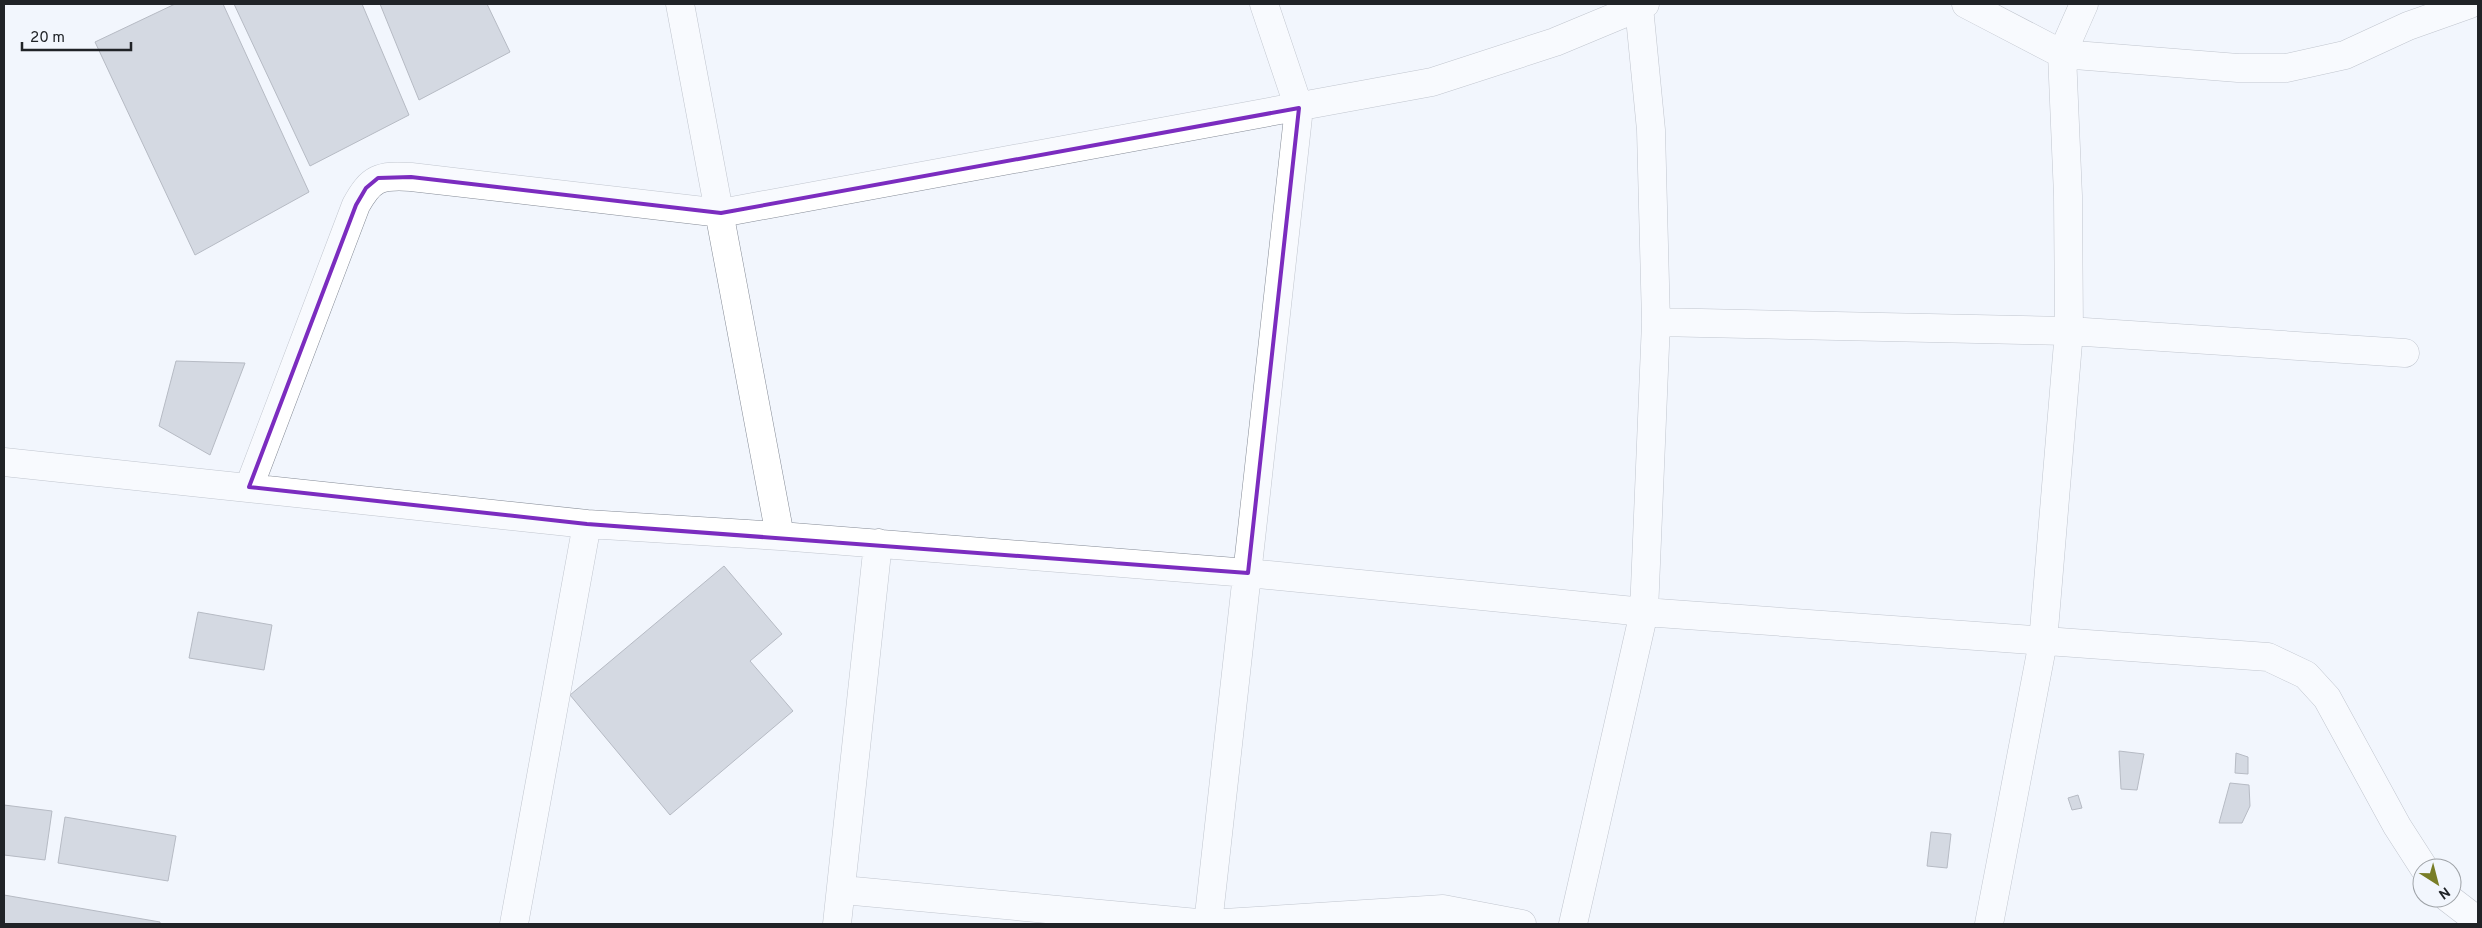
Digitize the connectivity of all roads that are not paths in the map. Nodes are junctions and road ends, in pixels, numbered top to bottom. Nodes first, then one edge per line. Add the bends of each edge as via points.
1 (680, 4) edge
2 (1264, 4) edge
3 (1966, 4) edge
4 (2084, 4) edge
5 (2470, 4) edge
6 (1642, 6) edge
7 (2062, 54) junction
8 (1299, 108) junction
9 (721, 213) junction
10 (1656, 322) junction
11 (2069, 331) junction
12 (2405, 353) dead end
13 (4, 462) edge
14 (249, 487) junction
15 (588, 524) junction
16 (780, 536) junction
17 (878, 543) junction
18 (1248, 573) junction
19 (1644, 612) junction
20 (2043, 642) junction
21 (2417, 858) edge
22 (842, 890) junction
23 (2461, 908) edge
24 (2478, 921) edge
25 (514, 924) edge
26 (837, 924) edge
27 (1208, 924) edge
28 (1522, 924) edge
29 (1573, 924) edge
30 (1989, 924) edge

1 - 9 street
2 - 8 street
3 - 7 street
4 - 7 street
5 - 7 street via 2345,54 2286,68 2238,68
6 - 8 street via 1546,45 1432,82
6 - 10 street via 1650,130
7 - 11 street
8 - 9 street
8 - 18 street
9 - 14 street via 411,177 378,178 366,188 356,206
9 - 16 street
10 - 11 street
10 - 19 street
11 - 12 street
11 - 20 street
13 - 14 street
14 - 15 street
15 - 16 street
15 - 25 street
16 - 17 street
17 - 18 street
17 - 22 street
18 - 19 street
18 - 27 street
19 - 20 street
19 - 29 street
20 - 21 street via 2268,657 2306,675 2327,698 2396,826
20 - 30 street
22 - 26 street
22 - 27 street
23 - 24 street
27 - 28 street via 1443,909

